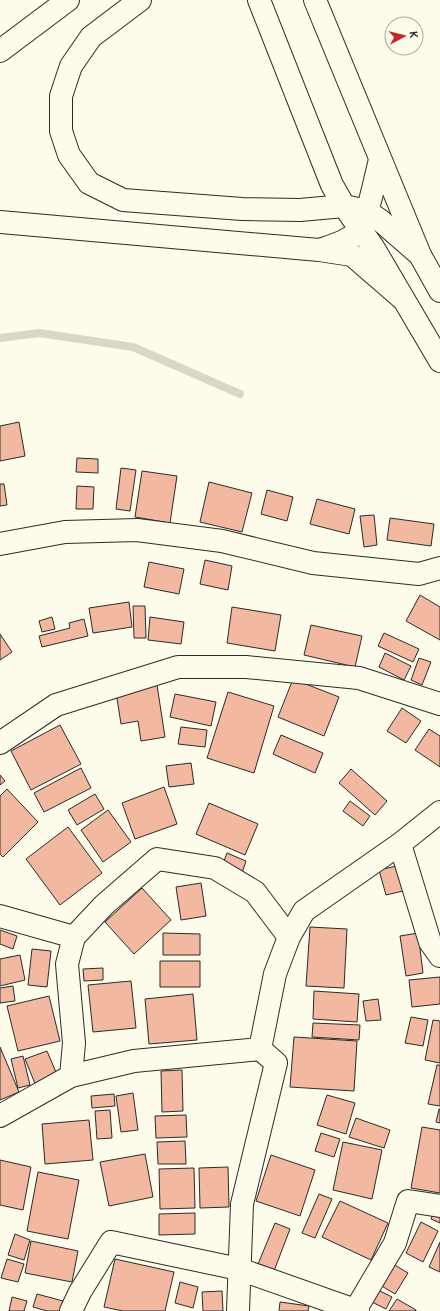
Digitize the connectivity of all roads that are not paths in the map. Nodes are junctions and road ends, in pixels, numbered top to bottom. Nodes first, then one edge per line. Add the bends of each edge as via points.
1 (68, 0) edge
2 (140, 0) edge
3 (259, 0) edge
4 (315, 0) edge
5 (0, 51) edge
6 (380, 160) junction
7 (344, 206) junction
8 (363, 220) junction
9 (0, 222) edge
10 (319, 250) junction
11 (420, 255) junction
12 (440, 291) edge
13 (404, 300) junction
14 (440, 361) edge
15 (0, 544) edge
16 (440, 568) edge
17 (440, 704) edge
18 (0, 743) edge
19 (440, 812) edge
20 (400, 844) junction
21 (0, 916) edge
22 (289, 936) junction
23 (74, 937) junction
24 (440, 956) edge
25 (260, 1048) junction
26 (71, 1076) junction
27 (0, 1116) edge
28 (440, 1206) edge
29 (239, 1269) junction
30 (357, 1310) edge
31 (71, 1311) edge
32 (238, 1311) edge

1 - 5 main road
2 - 7 main road via 91,37 71,66 61,96 61,131 69,155 89,183 123,200 242,209 300,210
3 - 7 main road via 332,185
4 - 6 main road
6 - 8 main road
6 - 11 main road
7 - 8 main road
8 - 10 main road via 346,241
8 - 11 main road via 382,221
8 - 13 main road via 373,247
9 - 10 main road
10 - 13 main road via 352,255
11 - 12 main road
13 - 14 main road
15 - 16 main road via 65,532 137,530 222,541 313,563 419,574
17 - 18 main road via 359,678 246,667 178,667 56,705
19 - 20 main road
20 - 22 main road via 304,911
20 - 24 main road via 430,942
21 - 23 main road
22 - 23 main road via 255,892 215,868 157,859 104,904
22 - 25 main road via 275,974
23 - 26 main road via 67,964 74,1043
25 - 26 main road via 134,1062
25 - 29 main road via 276,1063 242,1204
26 - 27 main road
28 - 30 main road via 408,1201 395,1243
29 - 30 main road
29 - 31 main road via 111,1242
29 - 32 main road

